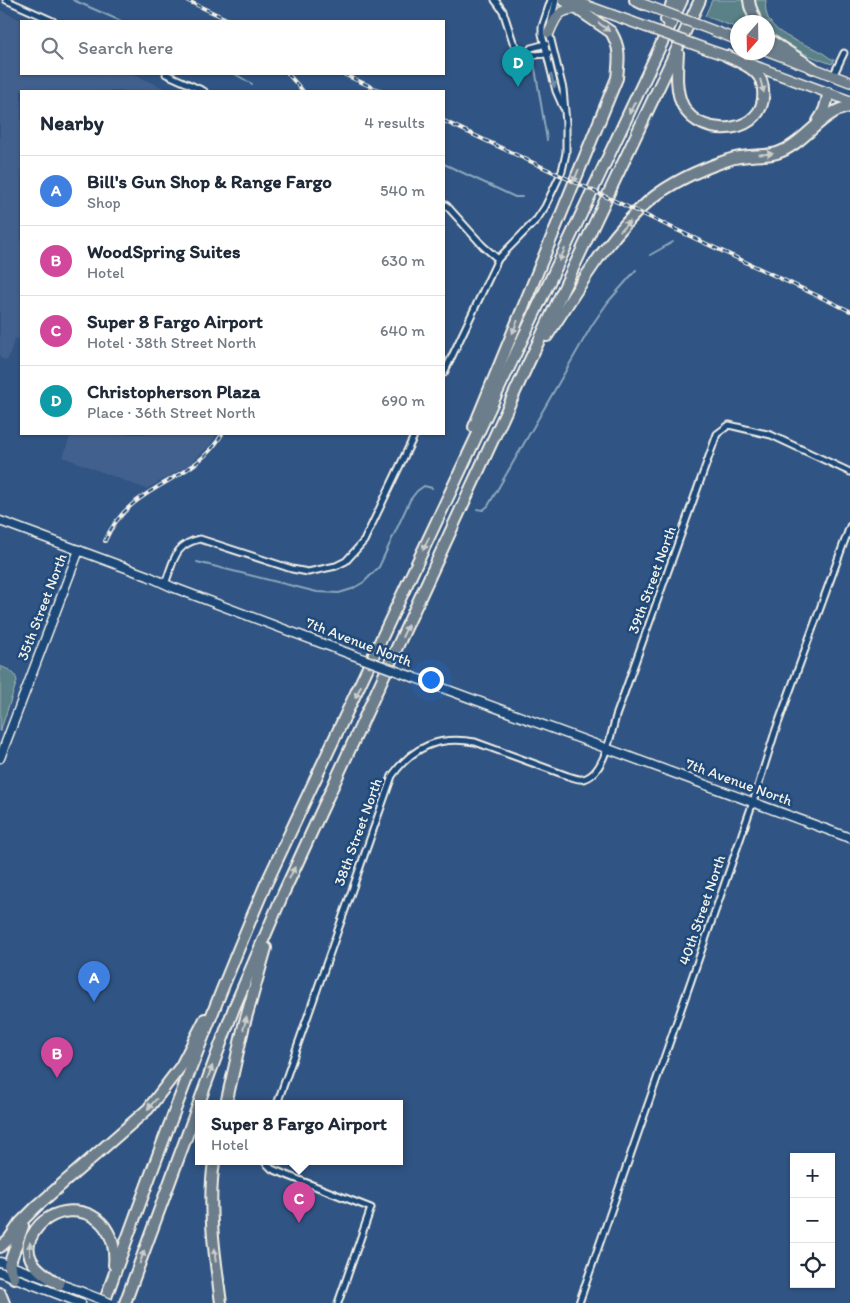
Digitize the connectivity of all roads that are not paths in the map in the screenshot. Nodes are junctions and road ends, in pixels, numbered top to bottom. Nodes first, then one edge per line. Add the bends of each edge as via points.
1 (6, 0) edge
2 (495, 0) edge
3 (551, 0) edge
4 (556, 0) edge
5 (564, 0) edge
6 (673, 0) edge
7 (682, 0) edge
8 (700, 0) edge
9 (750, 0) edge
10 (636, 1) edge
11 (573, 4) edge
12 (753, 15) edge
13 (50, 20) edge
14 (730, 37) edge
15 (550, 38) junction
16 (544, 44) junction
17 (775, 44) edge
18 (678, 49) junction
19 (553, 51) junction
20 (527, 53) junction
21 (844, 53) dead end
22 (546, 54) junction
23 (775, 54) edge
24 (726, 56) junction
25 (813, 68) junction
26 (168, 75) edge
27 (833, 76) junction
28 (646, 79) junction
29 (850, 82) edge
30 (202, 90) edge
31 (828, 93) junction
32 (850, 101) edge
33 (850, 107) edge
34 (565, 113) junction
35 (815, 126) junction
36 (445, 205) edge
37 (498, 259) junction
38 (527, 366) junction
39 (445, 371) edge
40 (415, 435) edge
41 (850, 472) edge
42 (440, 516) junction
43 (0, 521) edge
44 (850, 526) edge
45 (79, 550) junction
46 (165, 584) junction
47 (606, 750) junction
48 (0, 758) edge
49 (753, 802) junction
50 (850, 838) edge
51 (283, 894) junction
52 (229, 971) junction
53 (200, 1100) edge
54 (227, 1100) edge
55 (278, 1100) edge
56 (195, 1114) edge
57 (214, 1165) edge
58 (268, 1165) edge
59 (37, 1206) junction
60 (0, 1247) edge
61 (5, 1264) edge
62 (0, 1272) edge
63 (14, 1278) junction
64 (113, 1278) junction
65 (59, 1284) junction
66 (0, 1293) edge
67 (4, 1303) edge
68 (79, 1303) edge
69 (104, 1303) edge
70 (110, 1303) edge
71 (125, 1303) edge
72 (222, 1303) edge
73 (338, 1303) edge
74 (579, 1303) edge

1 - 13 street
2 - 20 street via 503,10 512,42
3 - 16 street via 542,27
4 - 15 street
5 - 11 highway
6 - 28 highway
7 - 28 highway
8 - 18 highway
9 - 12 highway
10 - 14 main road, bridge
11 - 15 main road via 556,16
11 - 24 main road, bridge via 596,9
11 -> 42 highway via 611,32 616,40 620,53 617,78 460,457
15 - 16 street
15 - 19 street
16 - 20 street via 531,48
16 - 22 street
17 - 25 highway
24 -> 18 highway via 749,66 758,74 764,94 758,113 750,120 737,127 721,129 703,124 682,105 676,74
18 - 38 highway
19 - 22 street
19 - 34 street via 563,89
20 - 22 street via 533,56
21 - 27 street
22 -> 34 street
23 - 25 main road
24 - 31 main road
25 - 27 main road
26 - 30 street
27 - 29 main road
27 - 31 main road
28 -> 42 highway
31 - 32 main road
31 - 35 highway via 823,115
33 - 35 highway via 833,113
34 - 37 street via 567,136 562,171 537,219
38 -> 35 highway via 610,242 650,200 730,159 777,153 800,141
36 - 37 street
37 - 39 street
51 -> 38 highway
40 - 46 street via 364,541 346,561 308,572 292,570 200,539 180,547
41 - 47 street, 39th Street North via 771,435 729,425 717,434
42 -> 52 highway via 265,886
43 - 45 street, 7th Avenue North
44 - 49 street, 40th Street North
45 - 46 street, 7th Avenue North
45 - 48 street, 35th Street North
46 - 47 street, 7th Avenue North, bridge
47 - 49 street, 7th Avenue North
47 - 55 street, 38th Street North via 599,768 581,779 463,740 430,745 414,752 399,766 389,784
49 - 50 street, 7th Avenue North
49 - 74 street, 40th Street North
53 -> 51 highway via 234,1008
54 -> 51 highway via 255,983
52 -> 59 highway via 191,1048 166,1088 148,1109
52 - 64 highway
71 -> 56 highway
72 -> 57 highway via 211,1215
58 - 73 street via 371,1208
59 - 60 highway
59 - 61 highway via 24,1224
61 - 63 highway
61 - 65 street
62 - 63 street
63 - 68 street
65 -> 64 highway via 31,1261 28,1245 41,1223 65,1211 90,1215 105,1227 114,1250
64 - 69 highway
65 - 70 street, bridge
66 - 67 highway

